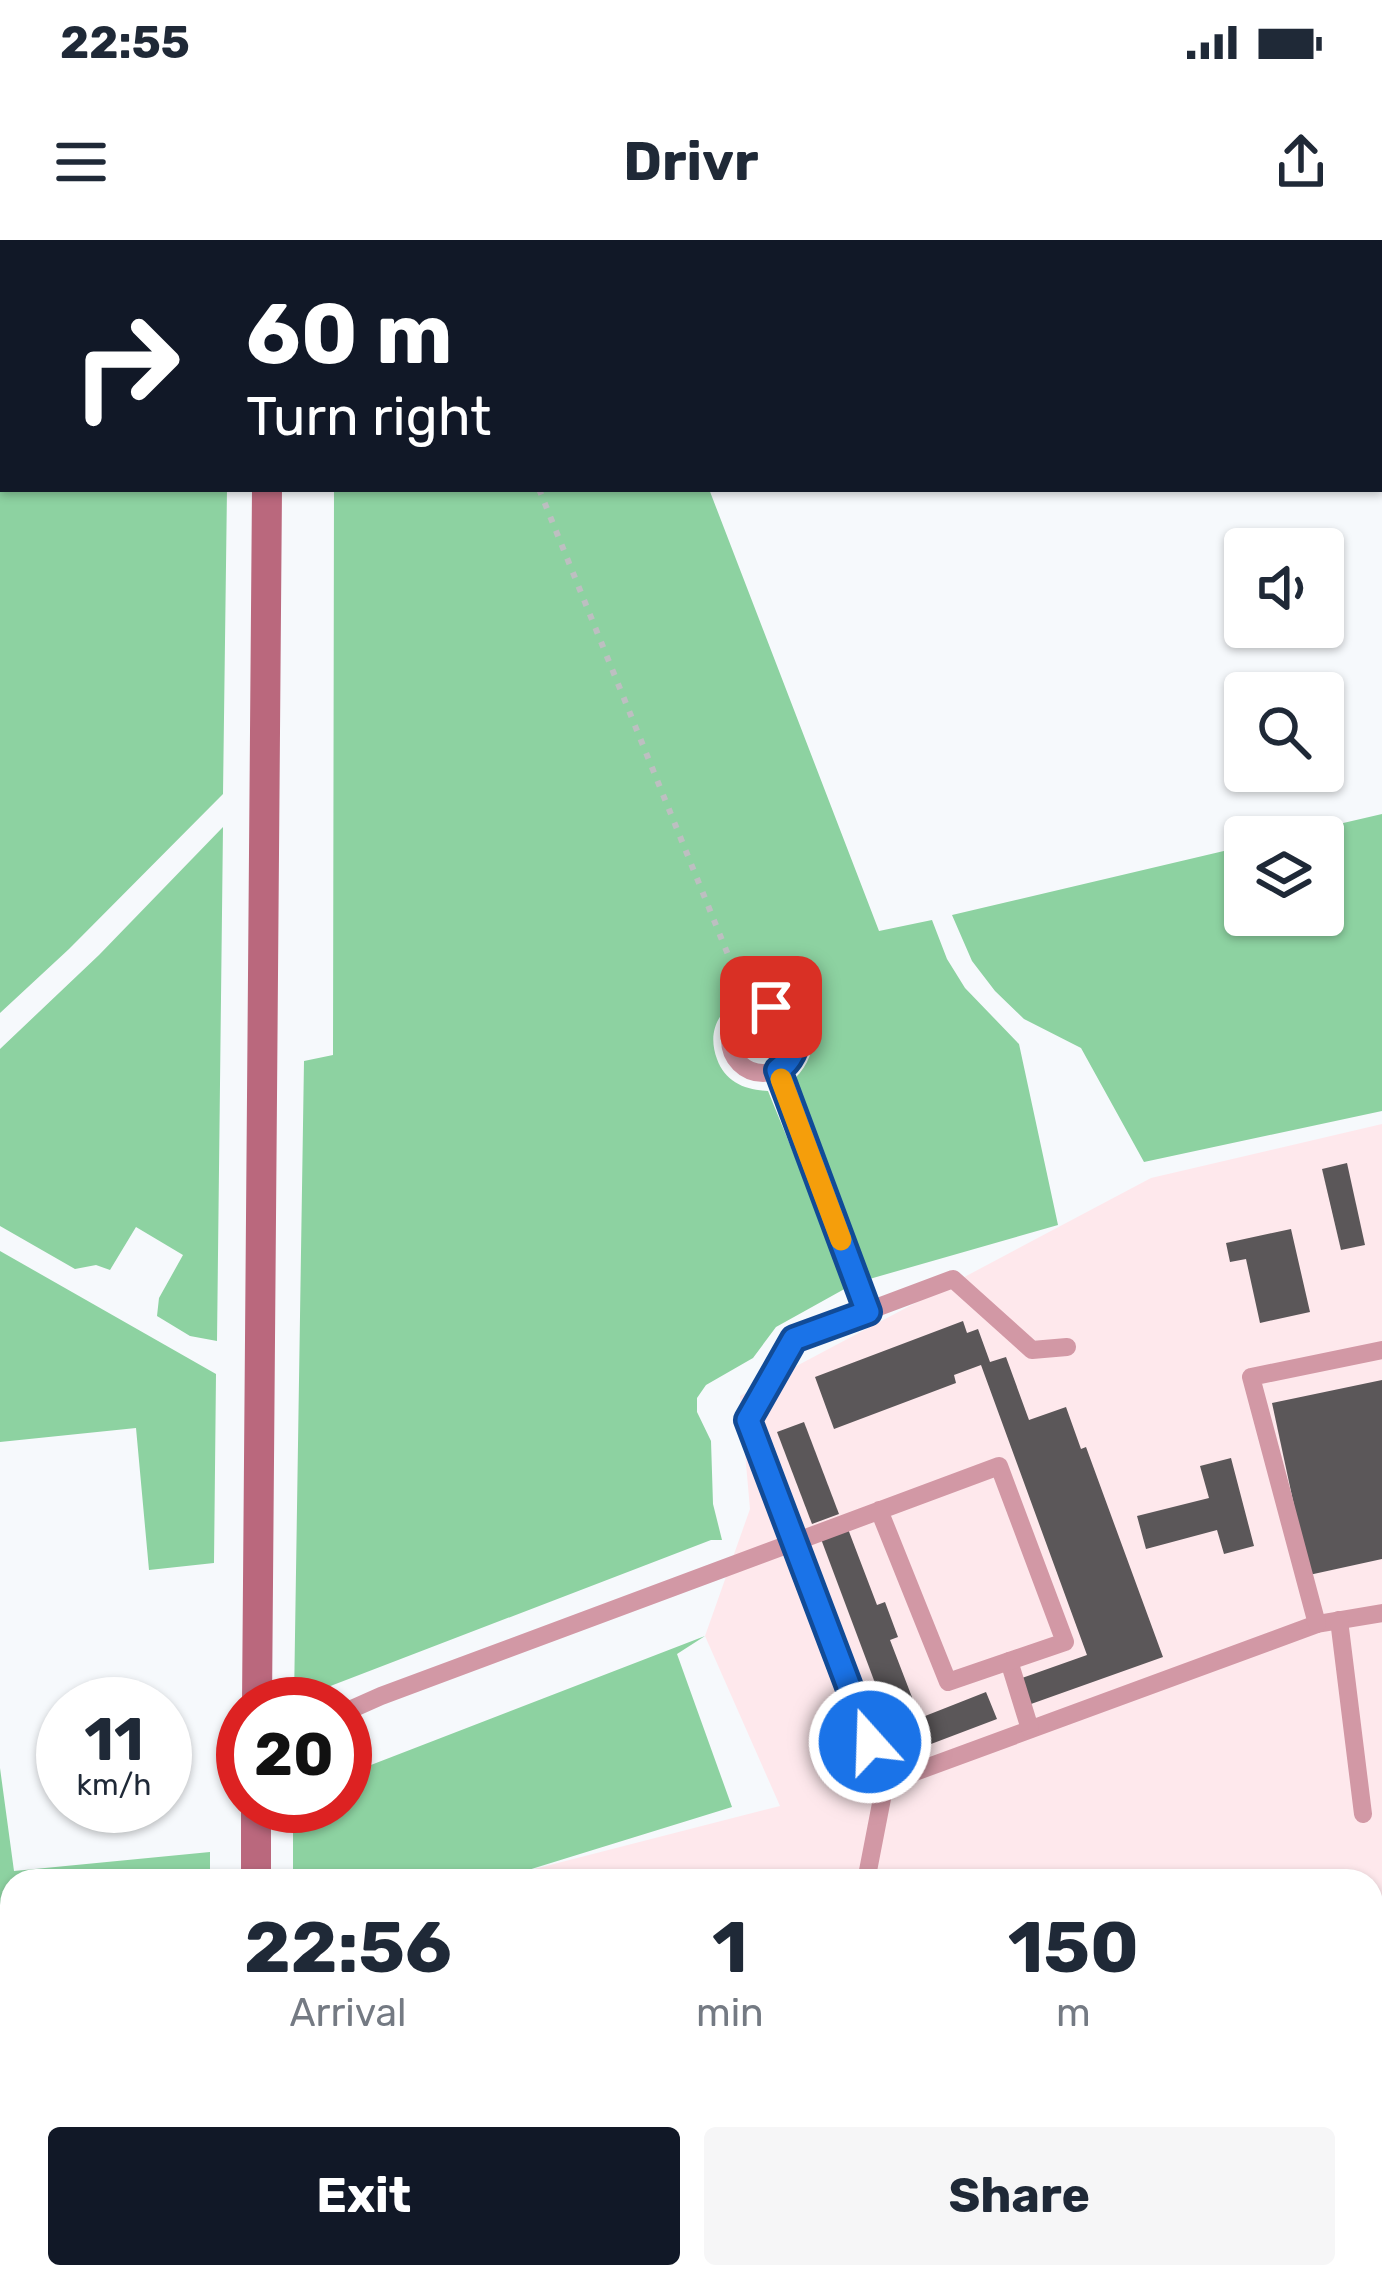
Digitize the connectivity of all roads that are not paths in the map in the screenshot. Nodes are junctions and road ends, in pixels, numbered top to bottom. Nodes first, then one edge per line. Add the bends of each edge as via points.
1 (267, 492) edge
2 (778, 1070) junction
3 (868, 1312) junction
4 (1066, 1347) dead end
5 (1382, 1350) edge
6 (879, 1510) junction
7 (795, 1542) junction
8 (1382, 1613) edge
9 (1339, 1620) junction
10 (1316, 1624) junction
11 (1009, 1661) junction
12 (257, 1677) edge
13 (372, 1702) edge
14 (1030, 1729) junction
15 (885, 1783) junction
16 (1363, 1814) dead end
17 (256, 1833) edge
18 (256, 1869) edge
19 (868, 1869) edge

1 - 12 main road
2 - 2 lane via 794,1053 795,1031 782,1012 751,1009 730,1032 732,1053 746,1069
2 - 3 lane
3 - 4 lane via 953,1279 1031,1350
3 - 7 lane via 794,1339 748,1420
5 - 10 lane via 1251,1377
6 - 7 lane
6 - 11 lane via 948,1682
6 - 11 lane via 999,1466 1065,1642
7 - 13 lane
7 - 15 lane
8 - 9 lane
9 - 10 lane
9 - 16 lane
10 - 14 lane
11 - 14 lane
14 - 15 lane
15 - 19 lane
17 - 18 main road

